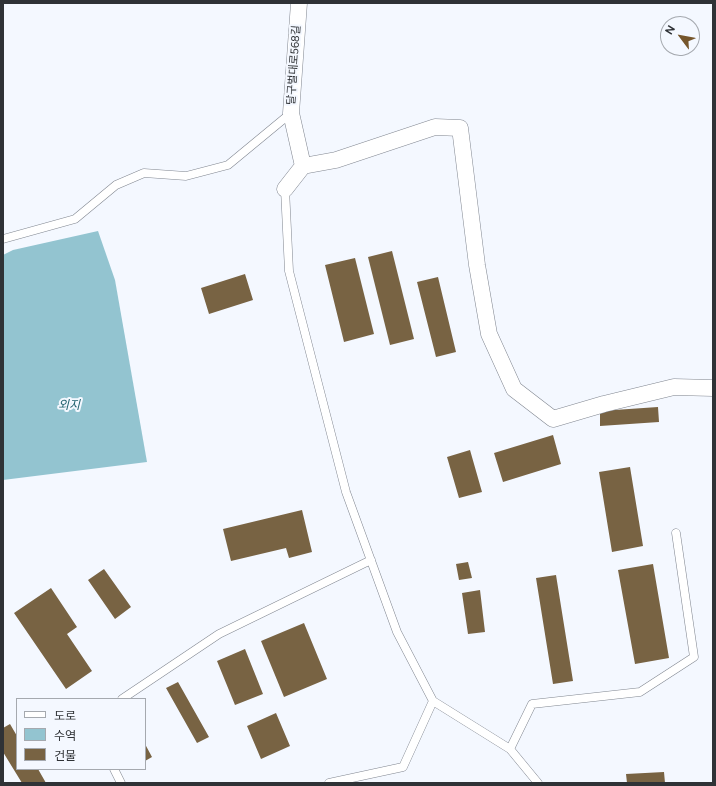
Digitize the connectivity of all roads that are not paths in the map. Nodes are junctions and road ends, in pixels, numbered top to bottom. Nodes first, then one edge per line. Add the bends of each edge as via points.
1 (299, 3) edge
2 (291, 113) junction
3 (303, 166) junction
4 (285, 189) joint
5 (3, 239) edge
6 (713, 388) edge
7 (676, 533) dead end
8 (371, 560) junction
9 (123, 698) edge
10 (433, 701) junction
11 (510, 749) junction
12 (114, 770) edge
13 (121, 783) edge
14 (329, 783) edge
15 (538, 783) edge

1 - 2 street, 달구벌대로568길
2 - 3 street
2 - 5 lane, 달구벌대로568길 via 228,165 186,176 144,173 116,185 75,219
3 - 4 street
3 - 6 street via 336,160 435,127 460,128 477,265 489,334 514,389 553,419 674,387
4 - 8 lane via 289,271 346,492
7 - 11 lane via 694,657 640,692 532,704
8 - 9 lane via 219,634
8 - 10 lane via 398,632
10 - 11 lane
10 - 14 lane via 404,767
11 - 15 lane
12 - 13 lane

